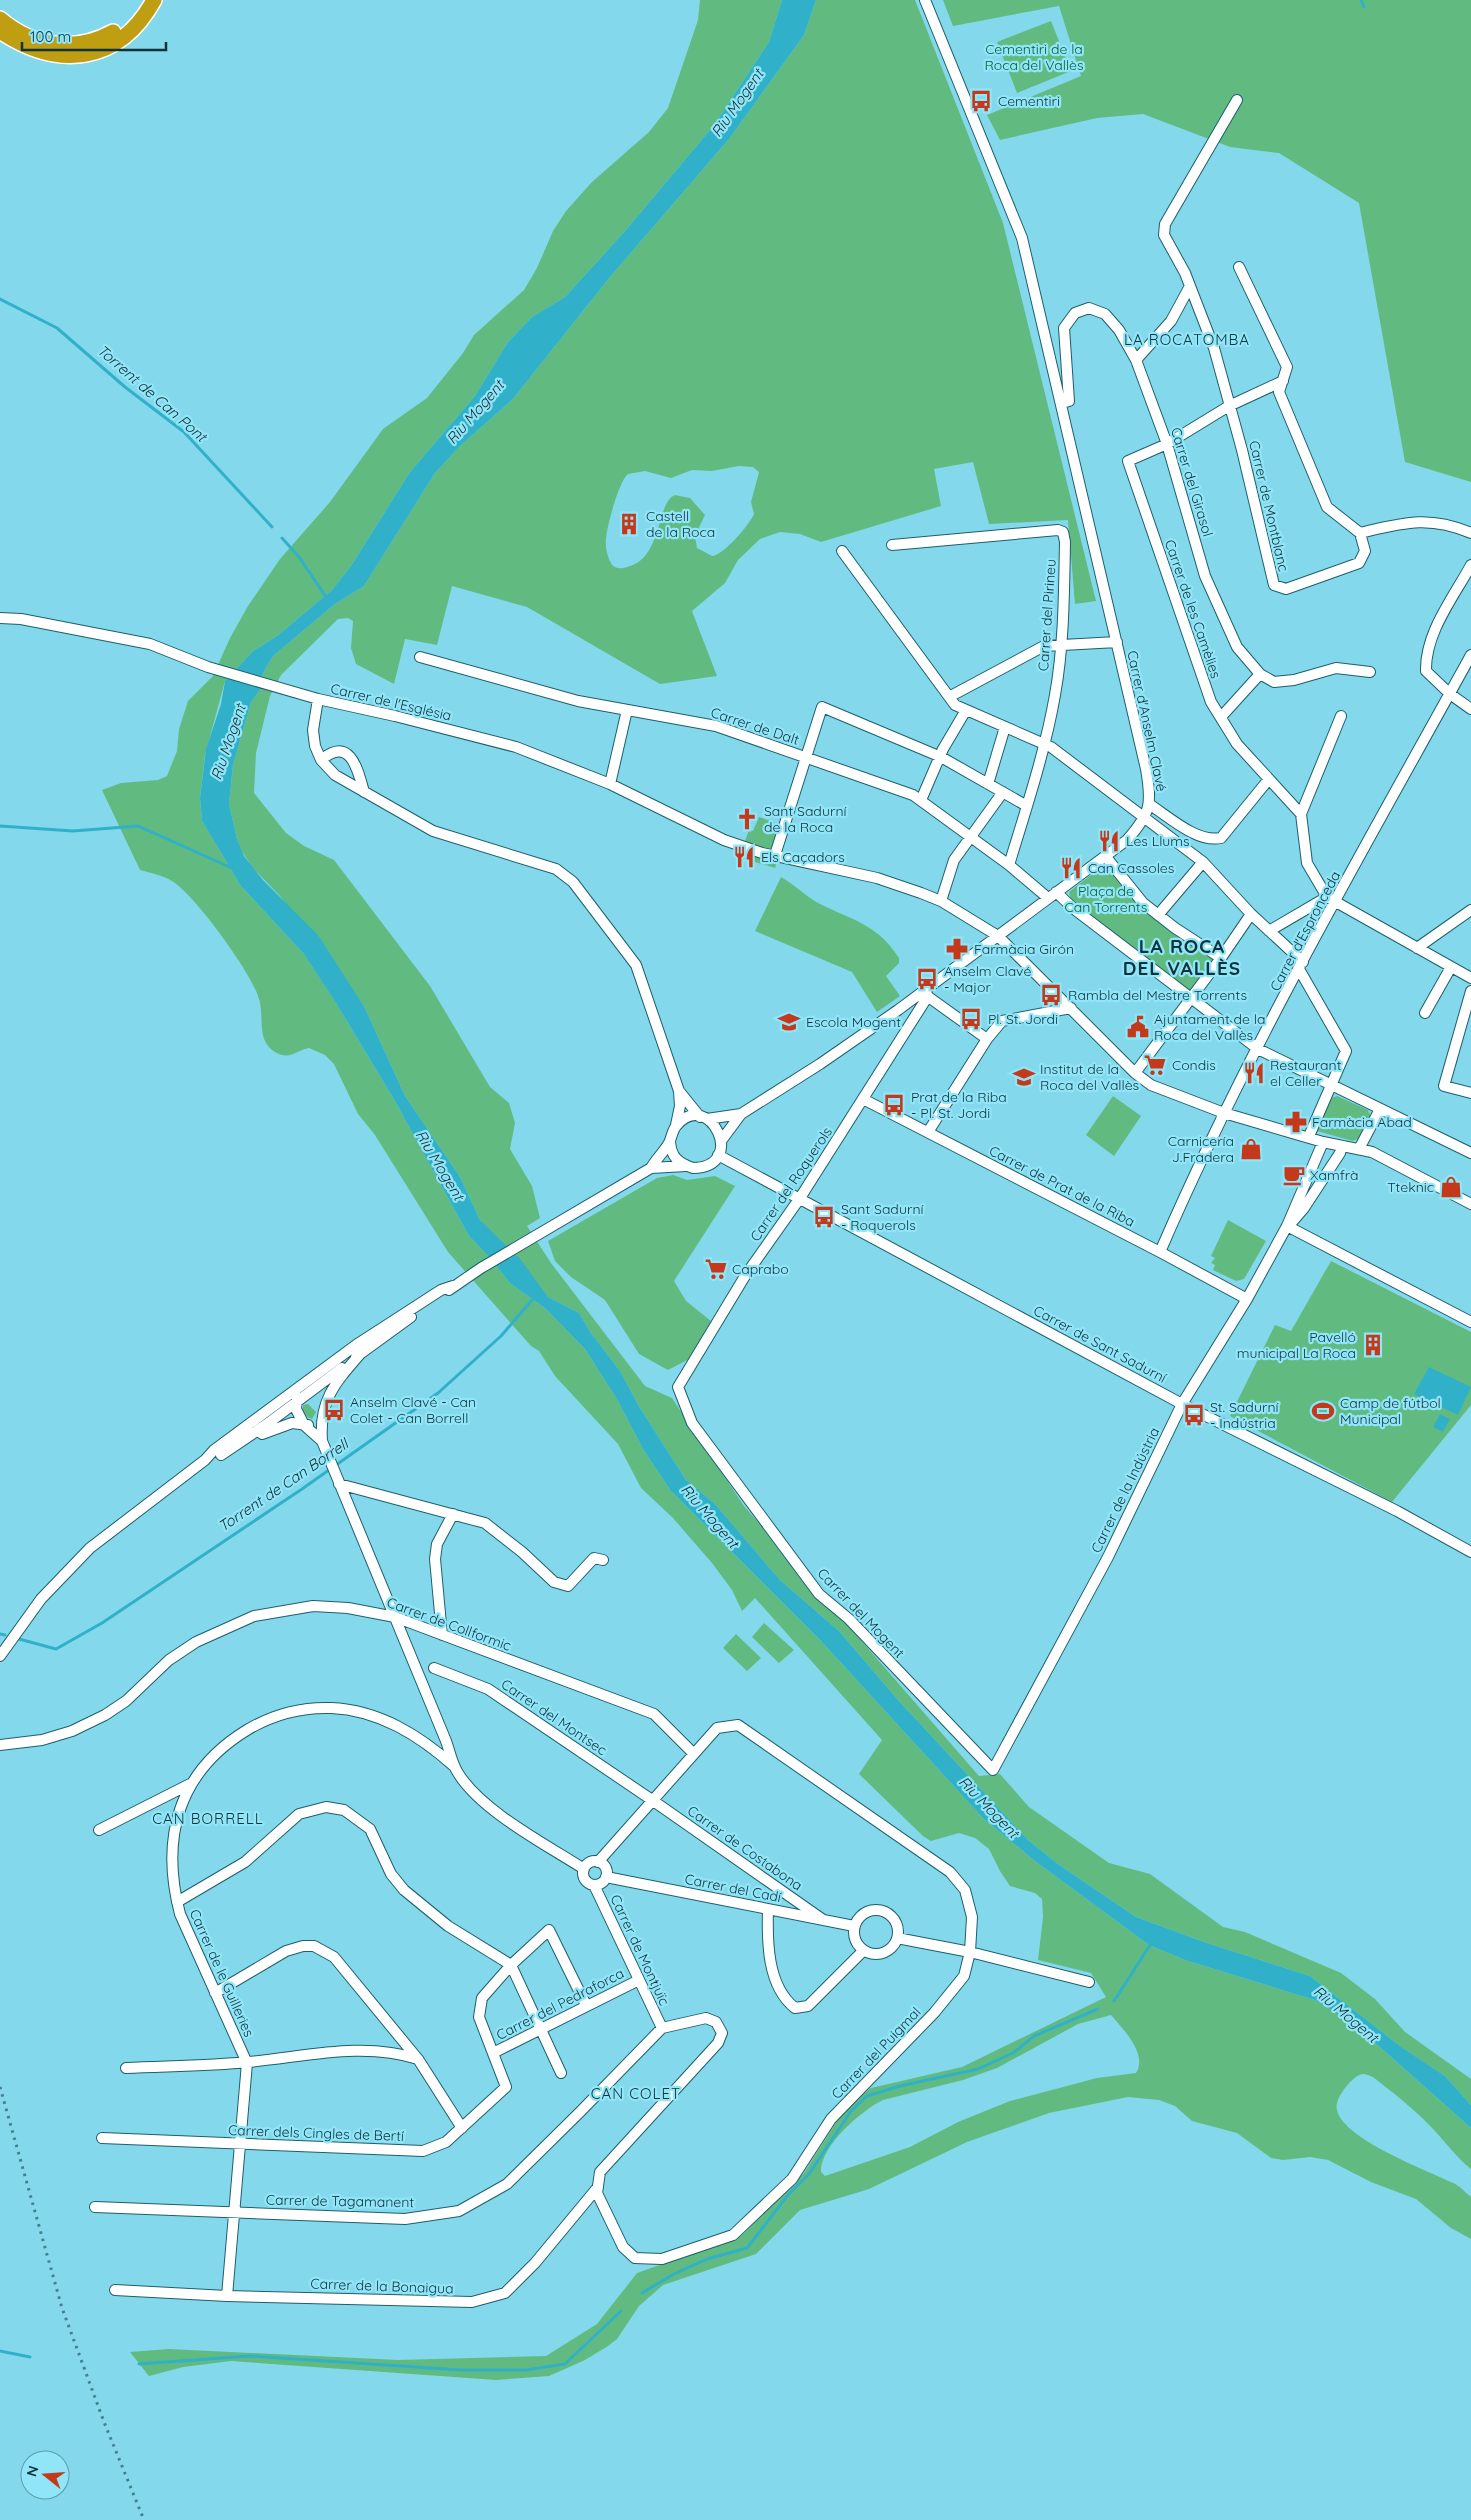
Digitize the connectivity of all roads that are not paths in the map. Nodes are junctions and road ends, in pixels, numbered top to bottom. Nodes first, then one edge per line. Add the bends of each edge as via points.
1 (143, 0) edge
2 (154, 0) edge
3 (925, 0) edge
4 (0, 19) edge
5 (0, 32) edge
6 (1237, 100) dead end
7 (1239, 267) dead end
8 (1190, 286) junction
9 (1136, 360) junction
10 (1283, 381) junction
11 (1062, 403) junction
12 (1229, 406) junction
13 (1167, 444) junction
14 (1360, 533) junction
15 (1471, 533) edge
16 (892, 544) dead end
17 (842, 551) dead end
18 (1471, 565) edge
19 (0, 618) edge
20 (1117, 642) junction
21 (1060, 646) junction
22 (1471, 655) edge
23 (420, 657) dead end
24 (1370, 672) dead end
25 (1260, 674) junction
26 (1450, 694) junction
27 (949, 697) junction
28 (318, 700) junction
29 (1471, 709) edge
30 (627, 710) junction
31 (966, 710) junction
32 (1341, 716) dead end
33 (1221, 717) junction
34 (1005, 727) junction
35 (1043, 745) junction
36 (804, 757) junction
37 (941, 757) junction
38 (322, 760) junction
39 (1269, 779) junction
40 (610, 784) junction
41 (988, 784) junction
42 (364, 792) junction
43 (1003, 792) junction
44 (921, 800) junction
45 (1150, 804) junction
46 (1027, 806) junction
47 (1301, 814) junction
48 (1144, 817) junction
49 (970, 836) junction
50 (774, 855) junction
51 (1106, 857) junction
52 (1203, 862) junction
53 (1009, 865) junction
54 (1052, 895) junction
55 (1331, 899) junction
56 (941, 901) junction
57 (1471, 910) edge
58 (1251, 914) junction
59 (1158, 915) junction
60 (1269, 931) junction
61 (998, 936) junction
62 (1417, 948) junction
63 (1221, 958) junction
64 (1301, 965) junction
65 (1451, 967) junction
66 (1471, 978) edge
67 (1471, 991) edge
68 (925, 994) junction
69 (1190, 998) junction
70 (1071, 1008) junction
71 (1425, 1013) dead end
72 (987, 1039) junction
73 (1258, 1049) junction
74 (1135, 1073) junction
75 (1330, 1084) junction
76 (680, 1091) junction
77 (1471, 1093) edge
78 (863, 1099) junction
79 (1384, 1110) junction
80 (1224, 1113) junction
81 (741, 1114) junction
82 (704, 1118) junction
83 (676, 1125) junction
84 (928, 1132) junction
85 (1308, 1136) junction
86 (670, 1141) junction
87 (721, 1141) junction
88 (1323, 1142) junction
89 (1342, 1146) junction
90 (1359, 1149) junction
91 (1471, 1153) edge
92 (718, 1155) junction
93 (686, 1166) junction
94 (650, 1168) junction
95 (800, 1198) junction
96 (1471, 1204) edge
97 (1288, 1226) junction
98 (1160, 1252) junction
99 (453, 1286) junction
100 (1247, 1299) junction
101 (1471, 1322) edge
102 (368, 1338) junction
103 (361, 1354) junction
104 (678, 1387) joint
105 (298, 1401) junction
106 (1182, 1404) junction
107 (324, 1406) junction
108 (322, 1420) junction
109 (252, 1423) junction
110 (304, 1425) junction
111 (322, 1441) junction
112 (221, 1455) junction
113 (206, 1460) junction
114 (338, 1480) junction
115 (454, 1514) junction
116 (1471, 1552) edge
117 (603, 1560) dead end
118 (395, 1617) junction
119 (442, 1635) junction
120 (0, 1656) edge
121 (434, 1668) dead end
122 (0, 1745) edge
123 (692, 1753) junction
124 (455, 1767) junction
125 (993, 1770) joint
126 (190, 1784) junction
127 (652, 1800) junction
128 (99, 1830) dead end
129 (598, 1862) junction
130 (584, 1869) junction
131 (606, 1877) junction
132 (594, 1885) junction
133 (177, 1902) junction
134 (768, 1909) junction
135 (822, 1919) junction
136 (854, 1926) junction
137 (897, 1938) junction
138 (863, 1950) junction
139 (970, 1952) junction
140 (511, 1965) junction
141 (639, 1980) junction
142 (1089, 1982) dead end
143 (215, 1993) junction
144 (586, 2005) junction
145 (540, 2028) junction
146 (662, 2028) junction
147 (493, 2053) junction
148 (418, 2059) junction
149 (246, 2063) junction
150 (126, 2068) dead end
151 (561, 2073) dead end
152 (462, 2128) junction
153 (102, 2138) dead end
154 (239, 2143) junction
155 (598, 2187) junction
156 (95, 2207) dead end
157 (233, 2212) junction
158 (115, 2290) dead end
159 (226, 2296) junction

1 - 4 highway via 116,30 99,39 78,44 41,42 21,34
2 - 5 highway via 130,32 89,53 63,56 38,52
3 - 11 street, Carrer d'Anselm Clavé via 1022,238
6 - 8 street, Carrer de Montblanc via 1165,224 1164,235
7 - 10 street via 1287,367
8 - 9 street via 1171,321
8 - 12 street, Carrer de Montblanc via 1214,348
9 - 11 street, Carrer del Girasol via 1119,330 1105,314 1089,308 1075,313 1064,328 1070,401
9 - 13 street, Carrer del Girasol
10 - 12 street, Carrer de les Camèlies
10 - 14 street via 1279,392 1328,507
11 - 20 street, Carrer d'Anselm Clavé
12 - 13 street, Carrer de les Camèlies
12 - 14 street, Carrer de Montblanc via 1274,585 1286,589 1359,563 1365,551
13 - 25 street, Carrer del Girasol via 1205,576 1237,647
13 - 33 street, Carrer de les Camèlies via 1128,461 1211,702
14 - 15 street via 1410,522 1438,522
16 - 21 street, Carrer del Pirineu via 1063,532 1064,603
17 - 27 street
18 - 26 street via 1425,655 1426,671
19 - 28 street, Carrer de l'Església via 21,619 150,644 232,674
20 - 21 street
20 - 45 street, Carrer d'Anselm Clavé via 1151,792
21 - 27 street via 1044,646
21 - 35 street, Carrer del Pirineu via 1055,695
22 - 26 street, Carrer d'Espronceda
23 - 30 street, Carrer de Dalt via 578,701
24 - 25 street via 1336,668 1274,682
25 - 33 street
26 - 29 street
26 - 55 street, Carrer d'Espronceda
27 - 31 street via 955,705
28 - 38 street via 313,730 315,746
28 - 40 street, Carrer de l'Església via 516,747
30 - 36 street, Carrer de Dalt via 716,726
30 - 40 street
31 - 34 street
31 - 37 street
32 - 47 street
33 - 39 street, Carrer de les Camèlies via 1237,744
34 - 35 street
34 - 41 street
35 - 46 street, Carrer del Pirineu
35 - 48 street via 1051,747
36 - 37 street via 822,707
36 - 44 street, Carrer de Dalt
36 - 50 street
37 - 41 street
37 - 44 street
38 - 42 street via 335,775
38 - 42 street via 336,752 352,758
39 - 45 street via 1221,838 1211,840 1195,834
39 - 47 street, Carrer de les Camèlies
40 - 50 street, Carrer de l'Església via 724,840
41 - 43 street
42 - 76 street via 434,832 556,869 569,878 636,965
43 - 46 street
43 - 49 street
44 - 49 street, Carrer de Dalt
45 - 48 street, Carrer d'Anselm Clavé
46 - 53 street, Carrer del Pirineu
47 - 55 street via 1307,863
48 - 51 street, Carrer d'Anselm Clavé via 1127,840
48 - 52 street
49 - 53 street, Carrer de Dalt
49 - 56 street via 954,860
50 - 56 street, Carrer de l'Església via 877,878
51 - 54 street, Carrer d'Anselm Clavé
51 - 59 street via 1143,903
52 - 58 street
52 - 59 street
53 - 54 street, Carrer de Dalt
54 - 61 street, Carrer d'Anselm Clavé
54 - 69 street, Carrer de Dalt
55 - 60 street
55 - 62 street
55 - 64 street, Carrer d'Espronceda
56 - 61 street, Carrer de l'Església
57 - 62 street
58 - 60 street
58 - 63 street
59 - 63 street
60 - 64 street
61 - 68 street, Carrer d'Anselm Clavé
61 - 70 street, Carrer de l'Església
62 - 65 street
63 - 69 street
64 - 73 street, Carrer d'Espronceda
64 - 75 street via 1346,1051
65 - 66 street
65 - 71 street
67 - 77 street via 1444,1086
68 - 72 street
68 - 78 street, Carrer del Roquerols
68 - 81 street, Carrer d'Anselm Clavé
69 - 73 street, Carrer de Dalt
69 - 74 street
70 - 72 street via 1002,1021
70 - 74 street, Carrer de l'Església
72 - 84 street
73 - 75 street, Carrer de Dalt
73 - 80 street, Carrer d'Espronceda
74 - 80 street, Carrer de l'Església via 1151,1085
75 - 79 street, Carrer de Dalt
75 - 85 street
76 - 82 street
76 - 83 street
78 - 84 street, Carrer de Prat de la Riba
78 - 95 street, Carrer del Roquerols
79 - 90 street
79 - 91 street, Carrer de Dalt
80 - 85 street, Carrer de l'Església
80 - 98 street, Carrer d'Espronceda
81 - 82 street
81 - 87 street
82 - 83 street via 689,1117
82 - 87 street via 718,1130
83 - 86 street
84 - 98 street, Carrer de Prat de la Riba
85 - 88 street, Carrer de l'Església
86 - 93 street via 674,1156
86 - 94 street
87 - 92 street
88 - 89 street, Carrer de l'Església
88 - 97 street, Carrer de la Indústria
89 - 90 street, Carrer de l'Església
89 - 97 street, Carrer de la Indústria via 1304,1208
90 - 96 street, Carrer de l'Església via 1372,1152
92 - 93 street via 706,1166
92 - 95 street, Carrer de Sant Sadurní
93 - 94 street
94 - 99 street
95 - 104 street, Carrer del Roquerols via 745,1276
95 - 106 street, Carrer de Sant Sadurní
97 - 100 street, Carrer de la Indústria
97 - 101 street
98 - 100 street, Carrer de Prat de la Riba
99 - 102 street via 441,1290
99 - 103 street via 444,1296
100 - 106 street, Carrer de la Indústria
102 - 105 street via 297,1395
102 - 109 street
103 - 105 street
103 - 107 street via 336,1381
104 - 125 street, Carrer del Mogent via 692,1423 819,1594 849,1619
105 - 107 street via 312,1398
105 - 109 street via 289,1402 262,1421
105 - 110 street via 296,1409
105 - 112 street
106 - 116 street, Carrer de Sant Sadurní via 1397,1511
106 - 125 street, Carrer de la Indústria via 1108,1557
107 - 108 street
108 - 110 street via 314,1426
108 - 111 street
109 - 113 street via 214,1450
110 - 111 street
110 - 112 street via 280,1426
111 - 114 street
112 - 113 street
113 - 120 street via 90,1548 41,1599
114 - 115 street
114 - 118 street
115 - 117 street via 485,1524 554,1582 568,1586 594,1558
115 - 119 street via 436,1551
118 - 119 street, Carrer de Collformic
118 - 122 street, Carrer de Collformic via 348,1608 313,1606 254,1616 182,1650 105,1715 50,1738
118 - 124 street
119 - 123 street, Carrer de Collformic via 654,1714
121 - 127 street, Carrer del Montsec via 480,1685
123 - 127 street, Carrer del Puigmal
123 - 139 street, Carrer del Puigmal via 717,1728 738,1725 950,1872 965,1890 972,1917
124 - 126 street, Carrer de le Guilleries via 428,1744 393,1724 349,1710 316,1708 283,1714 253,1727 212,1758
124 - 130 street via 469,1787 491,1808
126 - 128 street
126 - 133 street, Carrer de le Guilleries via 172,1843
127 - 129 street, Carrer del Puigmal
127 - 135 street, Carrer de Costabona
129 - 130 street via 589,1863
129 - 131 street via 604,1867
130 - 132 street via 585,1880
131 - 132 street
131 - 134 street, Carrer del Cadí
132 - 141 street, Carrer de Montjuïc
133 - 140 street via 245,1862 299,1814 316,1808 335,1808 354,1816 370,1829 391,1874 416,1902
133 - 143 street, Carrer de le Guilleries
134 - 135 street, Carrer del Cadí
134 - 138 street via 771,1969 786,2001 795,2008 808,2006
135 - 136 street, Carrer del Cadí
136 - 137 street via 870,1911 885,1912 894,1919
136 - 138 street via 855,1941
137 - 138 street via 887,1952 878,1955
137 - 139 street
139 - 142 street
139 - 155 street, Carrer del Puigmal via 964,1976 934,2013 831,2119 792,2179 733,2235 662,2259 635,2258 623,2246 597,2192
140 - 144 street via 550,1930
140 - 145 street
140 - 147 street via 482,1998 479,2017
141 - 144 street, Carrer del Pedraforca
141 - 146 street, Carrer de Montjuïc
143 - 148 street via 286,1951 314,1946 334,1957
143 - 149 street, Carrer de le Guilleries
144 - 145 street, Carrer del Pedraforca
145 - 147 street, Carrer del Pedraforca
145 - 151 street
146 - 155 street via 706,2018 716,2022 722,2033 718,2044 600,2172
146 - 157 street, Carrer de Tagamanent via 507,2184 459,2211 405,2219
147 - 152 street, Carrer dels Cingles de Bertí via 506,2087
148 - 149 street via 398,2054 348,2051
148 - 152 street
149 - 150 street
149 - 154 street
152 - 154 street, Carrer dels Cingles de Bertí via 446,2142 423,2151
153 - 154 street, Carrer dels Cingles de Bertí
154 - 157 street
155 - 159 street, Carrer de la Bonaigua via 535,2263 505,2293 472,2302
156 - 157 street, Carrer de Tagamanent
157 - 159 street
158 - 159 street, Carrer de la Bonaigua

